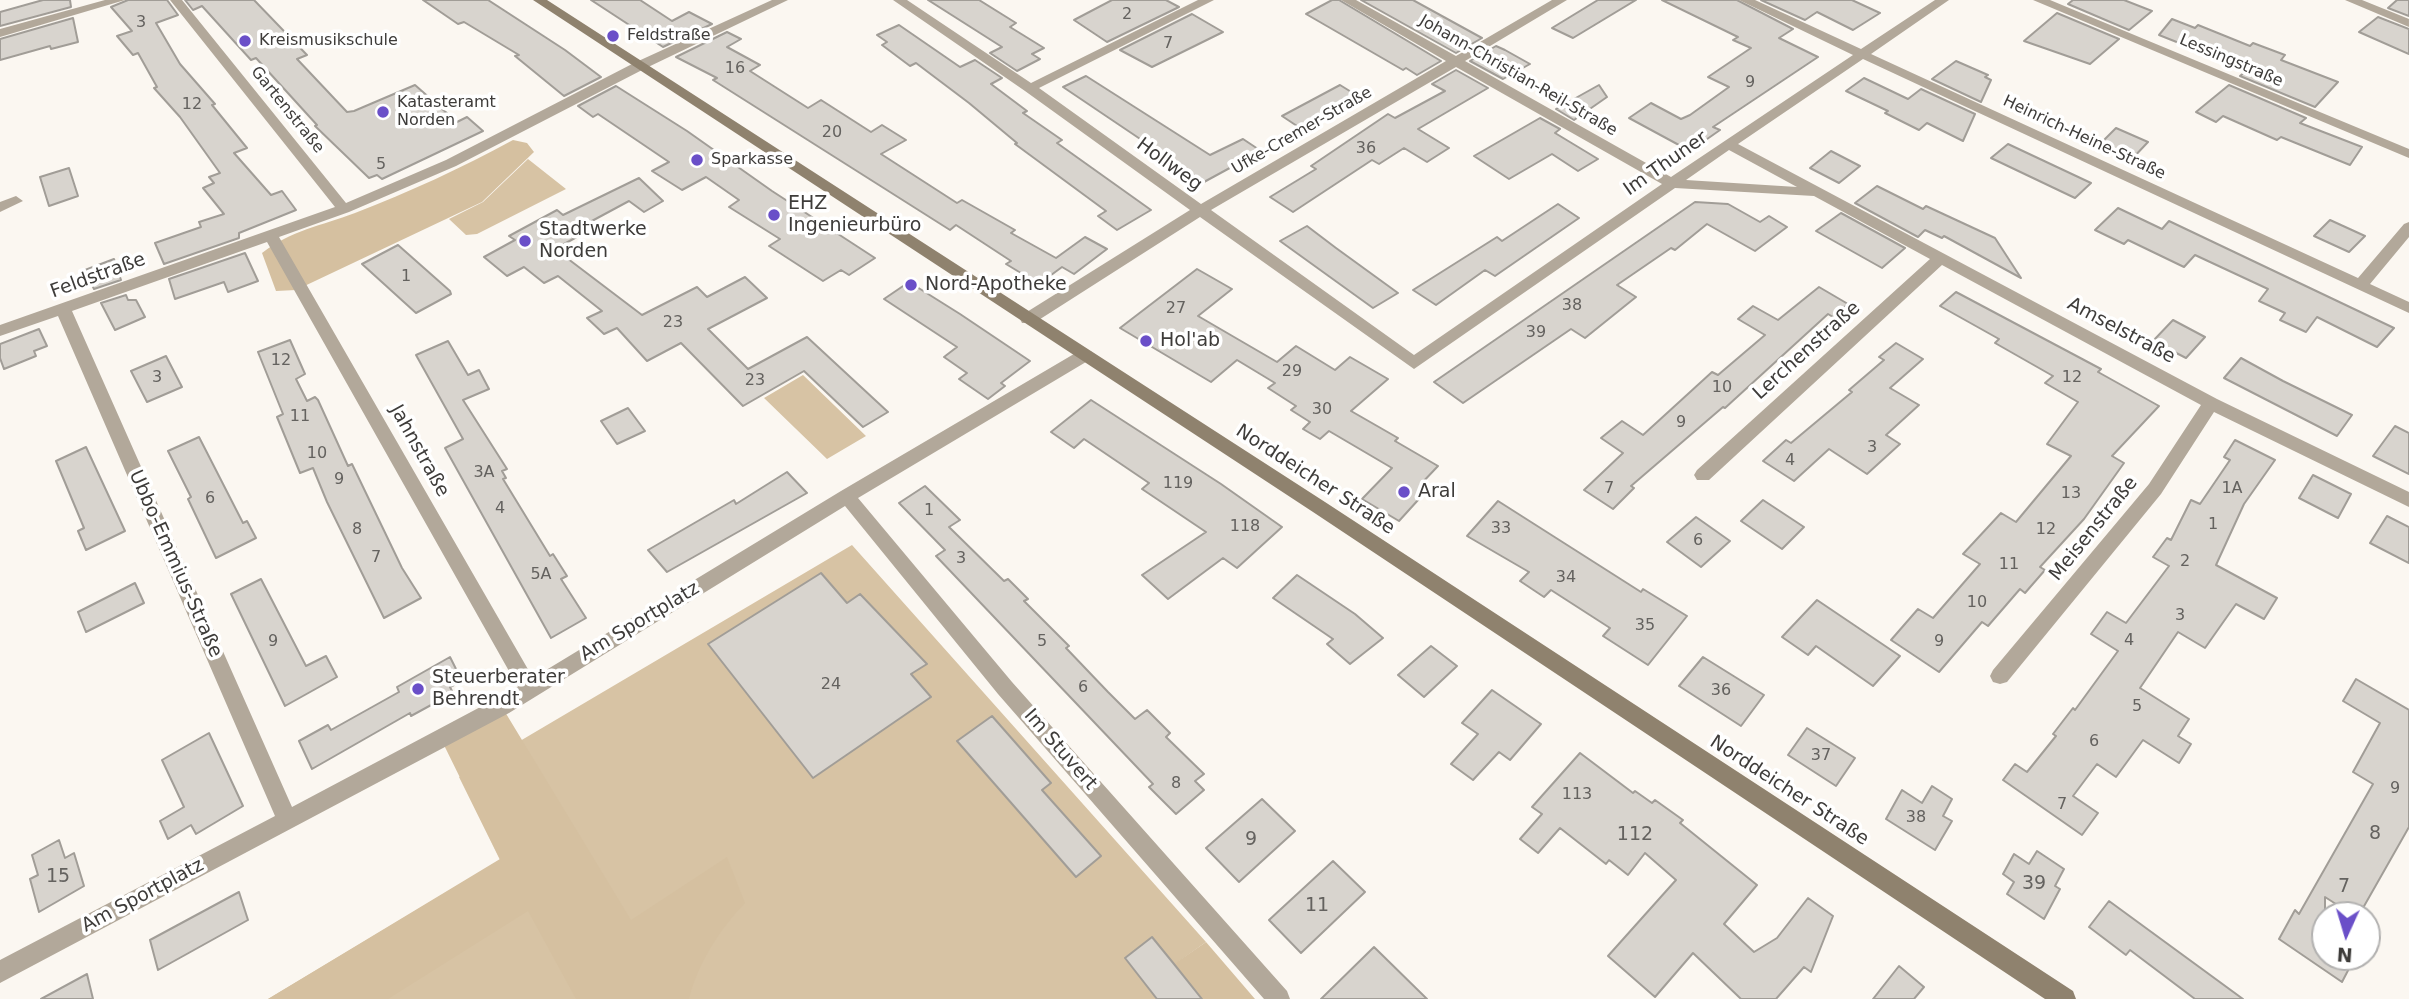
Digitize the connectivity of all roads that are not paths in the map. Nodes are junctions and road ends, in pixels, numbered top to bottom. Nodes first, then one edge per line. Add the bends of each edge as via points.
1 (119, 0) edge
2 (176, 0) edge
3 (538, 0) edge
4 (782, 0) edge
5 (899, 0) edge
6 (1208, 0) edge
7 (1347, 0) edge
8 (1561, 0) edge
9 (1745, 0) edge
10 (1943, 0) edge
11 (2039, 0) edge
12 (2351, 0) edge
13 (2409, 23) edge
14 (0, 33) edge
15 (1861, 54) junction
16 (1458, 61) junction
17 (639, 66) junction
18 (1030, 88) junction
19 (1727, 144) junction
20 (2409, 154) edge
21 (1671, 183) junction
22 (1818, 193) junction
23 (16, 201) dead end
24 (0, 207) edge
25 (344, 209) junction
26 (1199, 211) junction
27 (2409, 227) edge
28 (270, 235) junction
29 (1939, 259) junction
30 (2360, 286) junction
31 (63, 309) junction
32 (2409, 309) edge
33 (1028, 319) junction
34 (0, 331) edge
35 (1085, 355) junction
36 (1414, 363) joint
37 (2211, 403) junction
38 (1703, 475) dead end
39 (847, 496) junction
40 (2409, 500) edge
41 (2000, 676) dead end
42 (529, 689) junction
43 (287, 820) junction
44 (0, 972) edge
45 (1279, 999) edge
46 (2065, 999) edge

1 - 14 street
2 - 25 street, Gartenstraße
3 - 17 main road, Norddeicher Straße
4 - 17 street, Feldstraße
5 - 18 street, Hollweg
6 - 18 street
7 - 16 street, Johann-Christian-Reil-Straße
8 - 16 street, Ufke-Cremer-Straße
9 - 15 street, Heinrich-Heine-Straße
10 - 15 street, Im Thuner
11 - 20 street, Lessingstraße
12 - 13 street
15 - 19 street, Im Thuner
15 - 30 street, Heinrich-Heine-Straße
16 - 21 street, Johann-Christian-Reil-Straße
16 - 26 street, Ufke-Cremer-Straße
17 - 25 street, Feldstraße via 451,163
17 - 33 main road, Norddeicher Straße
18 - 26 street, Hollweg
19 - 21 street, Im Thuner
19 - 22 street, Amselstraße
21 - 22 street, Amselstraße
21 - 36 street, Im Thuner
22 - 29 street, Amselstraße
23 - 24 street
25 - 28 street, Feldstraße
26 - 33 street, Ufke-Cremer-Straße
26 - 36 street, Hollweg
27 - 30 street
28 - 31 street, Feldstraße
28 - 42 street, Jahnstraße
29 - 37 street, Amselstraße
29 - 38 street, Lerchenstraße
30 - 32 street, Heinrich-Heine-Straße
31 - 34 street, Feldstraße
31 - 43 street, Ubbo-Emmius-Straße
33 - 35 main road, Norddeicher Straße
35 - 39 street, Am Sportplatz
35 - 46 main road, Norddeicher Straße
37 - 40 street, Amselstraße
37 - 41 street, Meisenstraße via 2155,489
39 - 42 street, Am Sportplatz
39 - 45 street, Im Stuvert via 1004,688
42 - 43 street, Am Sportplatz
43 - 44 street, Am Sportplatz

